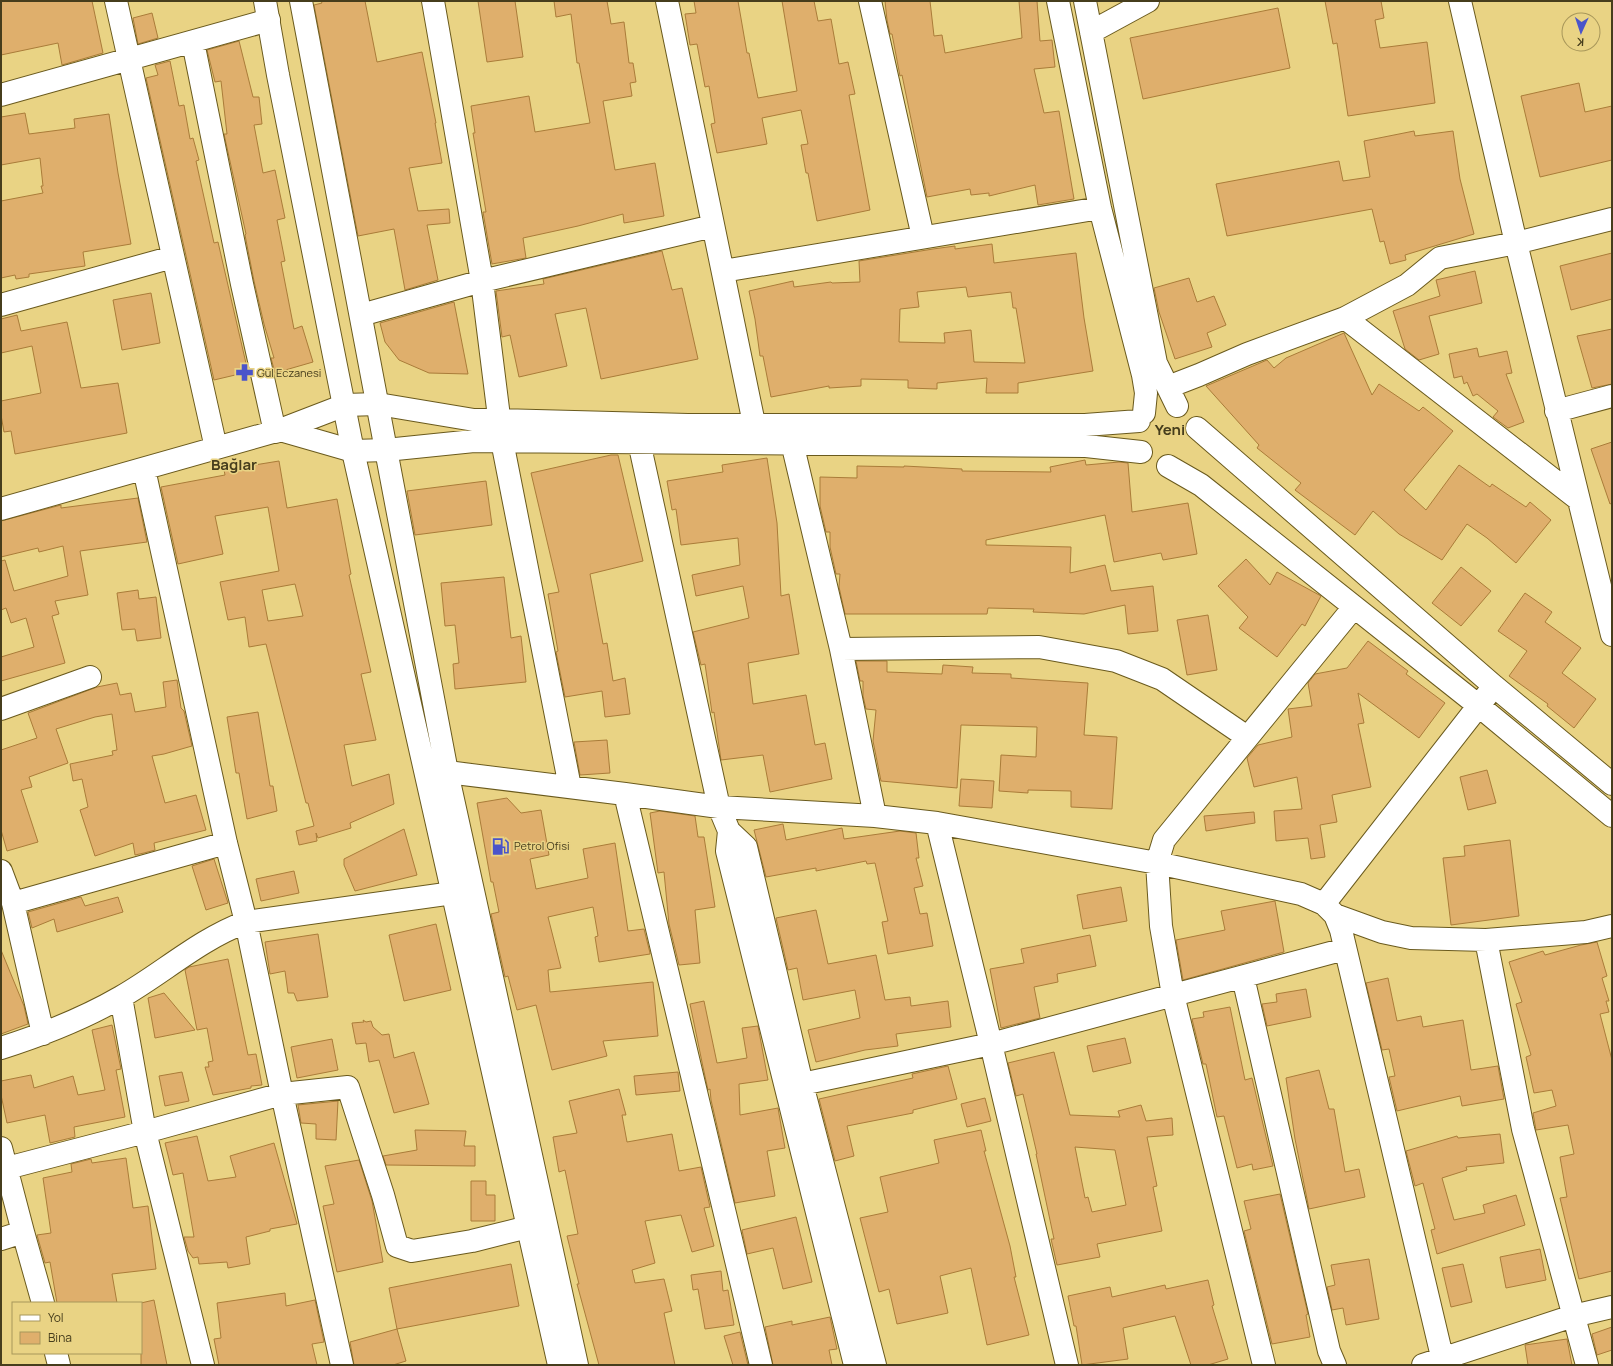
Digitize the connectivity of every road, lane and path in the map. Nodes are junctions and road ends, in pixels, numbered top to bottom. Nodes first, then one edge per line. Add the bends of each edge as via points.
1 (116, 1) edge
2 (301, 1) edge
3 (433, 1) edge
4 (667, 1) edge
5 (870, 1) edge
6 (1058, 1) edge
7 (1085, 1) edge
8 (1148, 1) edge
9 (1460, 1) edge
10 (267, 11) edge
11 (1091, 32) junction
12 (194, 42) junction
13 (129, 60) junction
14 (1, 95) edge
15 (1100, 208) junction
16 (1612, 219) edge
17 (714, 226) junction
18 (923, 237) junction
19 (1516, 243) junction
20 (173, 257) junction
21 (722, 271) junction
22 (482, 281) junction
23 (1, 306) edge
24 (361, 315) junction
25 (1345, 318) junction
26 (1612, 396) edge
27 (1172, 397) junction
28 (378, 404) junction
29 (344, 405) junction
30 (1556, 411) junction
31 (1142, 417) junction
32 (1197, 428) junction
33 (277, 431) junction
34 (501, 431) junction
35 (756, 434) junction
36 (790, 434) junction
37 (639, 442) junction
38 (216, 448) junction
39 (386, 450) junction
40 (353, 451) junction
41 (1140, 452) junction
42 (1168, 466) junction
43 (144, 469) junction
44 (1578, 499) junction
45 (1, 509) edge
46 (1354, 606) junction
47 (1608, 606) edge
48 (1612, 635) edge
49 (841, 649) junction
50 (90, 677) dead end
51 (1494, 686) junction
52 (1479, 706) junction
53 (1, 709) edge
54 (1247, 737) junction
55 (447, 772) junction
56 (1612, 784) edge
57 (570, 787) junction
58 (625, 794) junction
59 (719, 807) junction
60 (875, 816) junction
61 (1612, 816) edge
62 (937, 823) junction
63 (729, 831) junction
64 (226, 843) junction
65 (1157, 863) junction
66 (1, 871) edge
67 (453, 893) junction
68 (13, 903) junction
69 (1330, 909) junction
70 (246, 922) junction
71 (1612, 926) edge
72 (1486, 940) junction
73 (1346, 949) junction
74 (1243, 978) junction
75 (1173, 995) junction
76 (121, 997) junction
77 (43, 1034) junction
78 (991, 1044) junction
79 (1, 1048) edge
80 (802, 1084) junction
81 (282, 1094) junction
82 (146, 1132) junction
83 (4, 1158) edge
84 (528, 1227) junction
85 (22, 1232) junction
86 (1, 1239) edge
87 (43, 1302) edge
88 (1612, 1307) edge
89 (1573, 1316) junction
90 (56, 1354) edge
91 (1437, 1363) edge
92 (59, 1365) edge
93 (203, 1365) edge
94 (342, 1365) edge
95 (559, 1365) edge
96 (577, 1365) edge
97 (761, 1365) edge
98 (855, 1365) edge
99 (875, 1365) edge
100 (1067, 1365) edge
101 (1264, 1365) edge
102 (1335, 1365) edge
103 (1587, 1365) edge

1 - 13 street
2 - 24 street
3 - 22 street
4 - 17 street
5 - 18 street
6 - 15 street
7 - 11 street
8 - 11 street
9 - 19 street
10 - 12 street
10 - 29 street
11 - 27 street via 1156,363
12 - 13 street
12 - 33 street via 242,284
13 - 14 street
13 - 20 street
15 - 18 street
15 - 31 street via 1143,375 1146,393
16 - 19 street
17 - 21 street
17 - 22 street
18 - 21 street
19 - 25 street via 1440,258 1408,285
19 - 30 street
20 - 23 street
20 - 38 street
21 - 35 street
22 - 24 street
22 - 34 street
24 - 28 street
25 - 27 street via 1247,354 1199,375
25 - 44 street
26 - 30 street
27 - 31 street via 1167,404 1154,407
27 - 32 street via 1192,418
28 - 29 street
28 - 34 street via 474,420
28 - 39 street
29 - 33 street
29 - 40 street
30 - 44 street
31 - 36 street via 1085,425
31 - 41 street via 1136,430 1136,443
32 - 42 street via 1197,441 1191,454 1176,465
32 - 51 street
33 - 38 street
33 - 40 street
34 - 35 street
34 - 37 street
34 - 39 street via 474,441
34 - 57 street
35 - 36 street
35 - 37 street
36 - 41 street via 1086,446
36 - 49 street
37 - 59 street
38 - 43 street
39 - 40 street
39 - 55 street
40 - 67 street
41 - 42 street via 1150,461
42 - 46 street via 1201,485
43 - 45 street
43 - 64 street
44 - 47 street
46 - 52 street
46 - 54 street
47 - 48 street
49 - 54 street via 1039,647 1116,661 1162,679
49 - 60 street
50 - 53 street
51 - 52 street
51 - 56 street
52 - 61 street
52 - 69 street
54 - 65 street via 1164,840
55 - 57 street
55 - 96 street
57 - 58 street
58 - 59 street
58 - 97 street
59 - 60 street
59 - 63 street
60 - 62 street
62 - 65 street
62 - 78 street
63 - 80 street via 746,847
63 - 98 street via 727,851
64 - 68 street
64 - 70 street
65 - 69 street via 1301,894
65 - 75 street via 1161,926
66 - 68 street
67 - 70 street
67 - 84 street
68 - 77 street
69 - 72 street via 1382,932 1411,938
69 - 73 street
70 - 76 street via 216,935
70 - 81 street
71 - 72 street via 1586,932
72 - 89 street via 1523,1129
73 - 74 street
73 - 91 street
74 - 75 street
74 - 102 street via 1329,1351
75 - 78 street
75 - 101 street
76 - 77 street
76 - 82 street
77 - 79 street
78 - 80 street
78 - 100 street
80 - 99 street
81 - 82 street
81 - 84 street via 348,1087 397,1246 412,1251 472,1241
81 - 94 street
82 - 83 street
82 - 93 street
83 - 85 street
84 - 95 street
85 - 86 street
85 - 87 street
88 - 89 street
89 - 91 street
89 - 103 street
90 - 92 street

